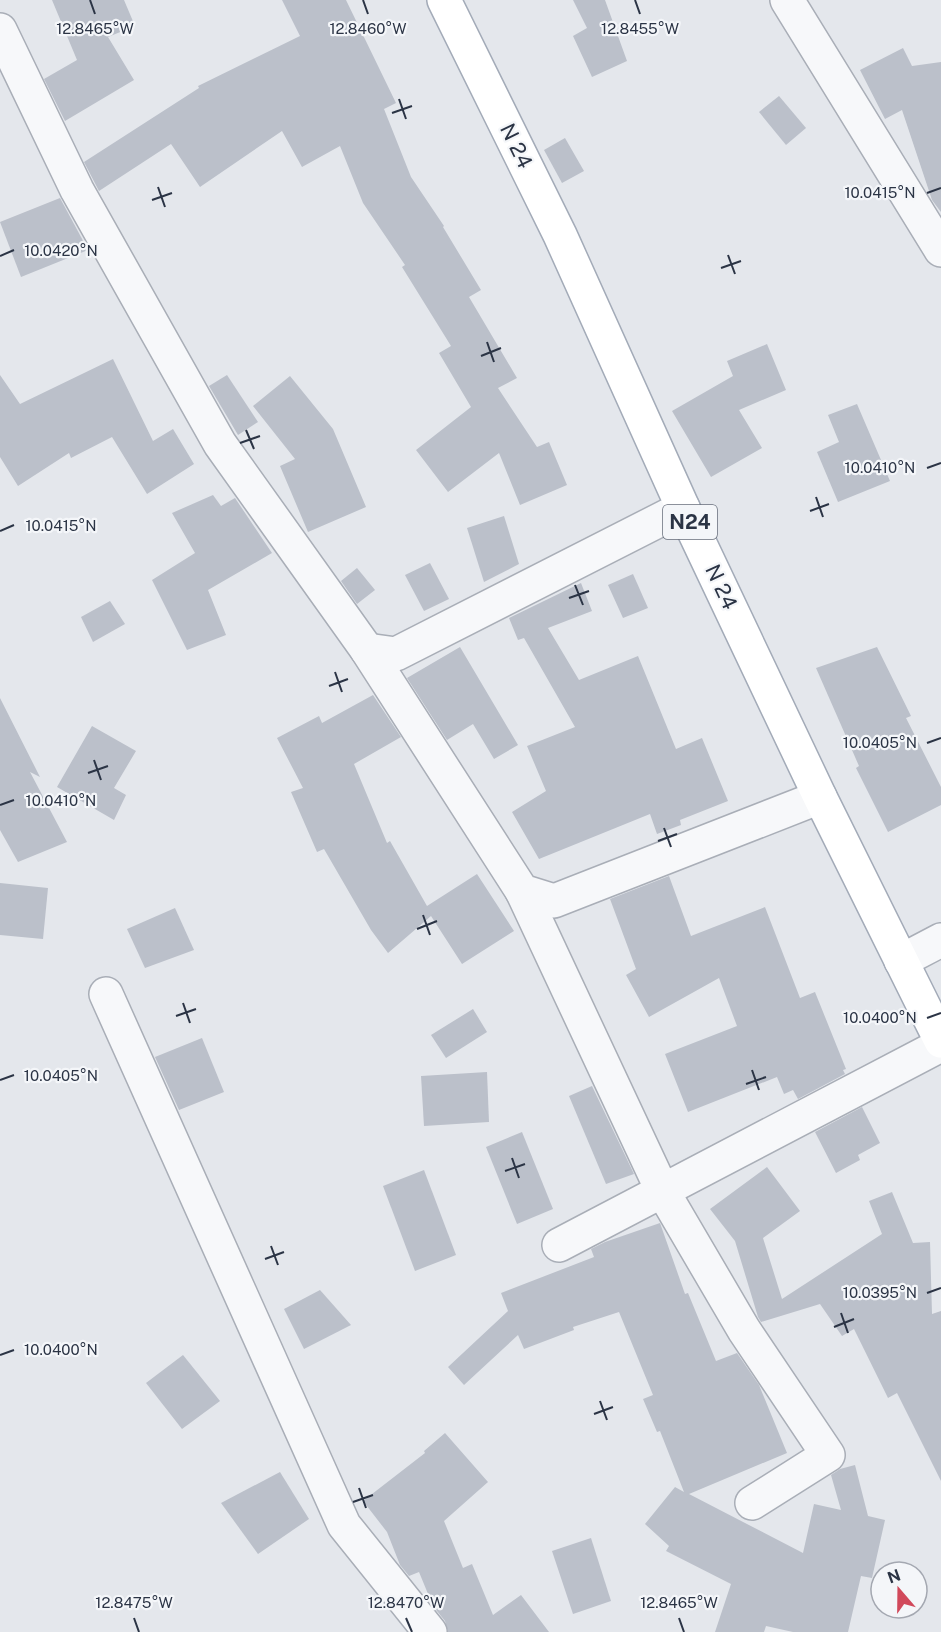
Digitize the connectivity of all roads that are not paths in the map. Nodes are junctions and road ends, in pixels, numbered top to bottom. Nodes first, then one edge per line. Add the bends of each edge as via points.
1 (444, 0) edge
2 (787, 0) edge
3 (0, 30) edge
4 (936, 235) edge
5 (683, 508) junction
6 (367, 650) junction
7 (820, 797) junction
8 (522, 891) junction
9 (941, 940) edge
10 (901, 961) junction
11 (106, 994) dead end
12 (941, 1043) edge
13 (662, 1190) junction
14 (559, 1245) dead end
15 (752, 1503) dead end
16 (430, 1632) edge

1 - 5 main road, N 24 / N24 via 560,235
2 - 4 street
3 - 6 street via 77,190 220,444
5 - 6 street via 396,654
5 - 7 main road, N 24 / N24
6 - 8 street
7 - 8 street via 554,901
7 - 10 main road, N 24 / N24
8 - 13 street
9 - 10 street
10 - 12 main road, N 24 / N24
11 - 16 street via 344,1525
12 - 13 street
13 - 14 street
13 - 15 street via 744,1330 828,1455

